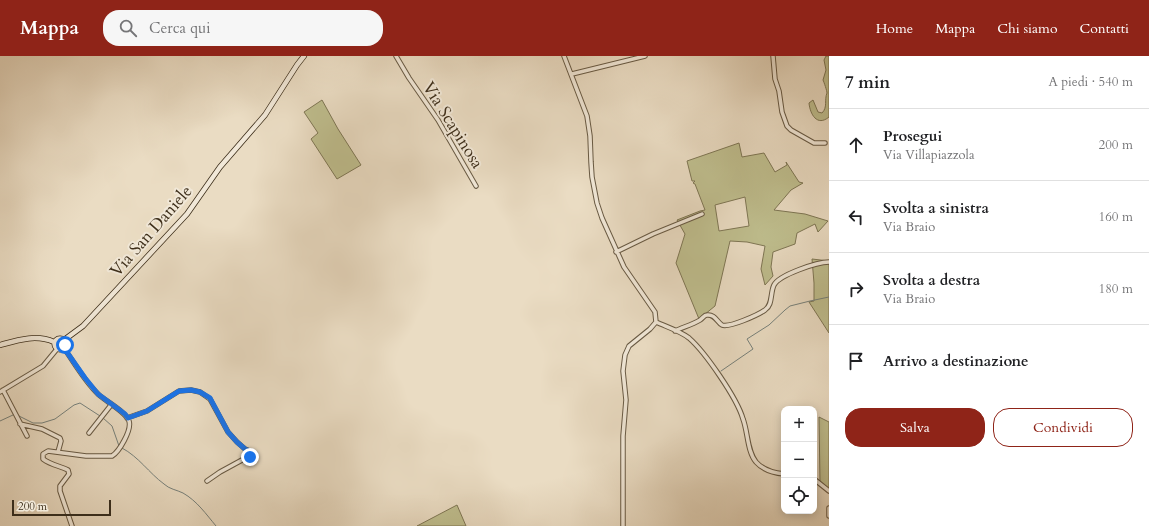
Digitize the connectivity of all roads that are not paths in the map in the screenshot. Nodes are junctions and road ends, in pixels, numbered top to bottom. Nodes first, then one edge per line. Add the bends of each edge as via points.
1 (304, 56) edge
2 (396, 56) edge
3 (564, 56) edge
4 (645, 56) edge
5 (773, 56) edge
6 (572, 74) junction
7 (825, 143) dead end
8 (476, 186) dead end
9 (702, 214) dead end
10 (616, 252) junction
11 (829, 262) edge
12 (656, 322) junction
13 (675, 331) junction
14 (64, 340) junction
15 (54, 342) junction
16 (0, 345) edge
17 (64, 348) junction
18 (57, 349) junction
19 (2, 391) edge
20 (111, 405) junction
21 (128, 418) junction
22 (20, 424) junction
23 (89, 433) dead end
24 (27, 436) dead end
25 (58, 452) junction
26 (781, 473) edge
27 (207, 481) dead end
28 (817, 481) edge
29 (829, 491) edge
30 (829, 508) edge
31 (829, 516) edge
32 (72, 526) edge
33 (623, 526) edge

1 - 14 street, Via San Daniele via 265,115 220,167 187,214 83,326
2 - 8 street, Via Scapinosa via 438,120
3 - 6 street
4 - 6 street
5 - 7 street via 775,78 787,126 814,143
6 - 10 street via 587,116 590,162 597,203
9 - 10 street
10 - 12 street via 655,312
11 - 13 street via 812,264 779,279 773,287 768,308 732,325 726,326 712,316 706,315
12 - 13 street
12 - 33 street via 629,346 625,356
13 - 26 street via 689,338 724,383 742,414 756,462 764,468
14 - 15 street via 60,338
14 - 17 street
15 - 16 street via 32,338
15 - 18 street
17 - 18 street
17 - 20 street via 90,385
18 - 19 street via 43,366
19 - 22 street
20 - 21 street
20 - 23 street
21 - 25 street via 130,426 114,456
21 - 27 street via 147,411 179,391 200,392 210,398 228,432 252,454
22 - 24 street
22 - 25 street via 42,429 60,438
25 - 32 street via 48,451 43,454 43,459 68,470 69,474 60,486 60,491
28 - 29 street
30 - 31 street

